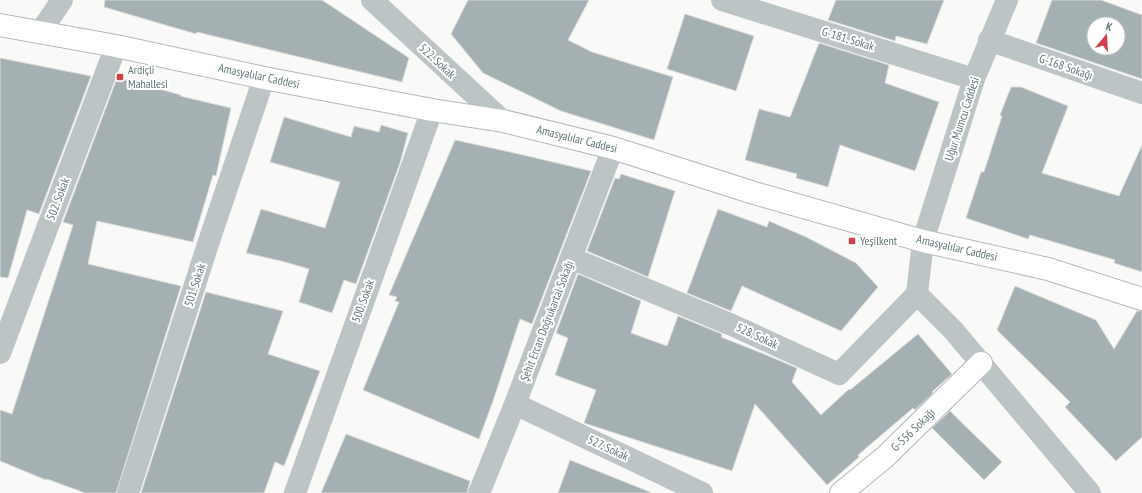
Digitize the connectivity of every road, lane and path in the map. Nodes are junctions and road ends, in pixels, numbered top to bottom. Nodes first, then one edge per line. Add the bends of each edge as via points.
1 (62, 0) edge
2 (372, 0) edge
3 (722, 0) edge
4 (1007, 0) edge
5 (0, 25) edge
6 (41, 31) junction
7 (989, 40) junction
8 (116, 46) junction
9 (264, 78) junction
10 (974, 79) junction
11 (1142, 93) edge
12 (432, 110) junction
13 (502, 121) junction
14 (613, 148) junction
15 (923, 241) junction
16 (571, 258) junction
17 (918, 294) junction
18 (1142, 299) edge
19 (0, 353) edge
20 (981, 363) junction
21 (515, 404) junction
22 (1085, 491) edge
23 (128, 493) edge
24 (295, 493) edge
25 (479, 493) edge
26 (702, 493) edge
27 (841, 493) edge

1 - 6 street
2 - 13 street, 522. Sokak
3 - 10 street, G-181. Sokak
4 - 7 street, Uğur Mumcu Caddesi
5 - 6 main road, Amasyalılar Caddesi
6 - 8 main road, Amasyalılar Caddesi
7 - 10 street, Uğur Mumcu Caddesi
7 - 11 street, G-168 Sokağı
8 - 9 main road, Amasyalılar Caddesi
8 - 19 street, 502. Sokak
9 - 12 main road, Amasyalılar Caddesi
9 - 23 street, 501. Sokak
10 - 15 street, Uğur Mumcu Caddesi
12 - 13 main road, Amasyalılar Caddesi
12 - 24 street, 500. Sokak
13 - 14 main road, Amasyalılar Caddesi
14 - 15 main road, Amasyalılar Caddesi via 754,193
14 - 16 street, Şehit Ercan Doğrukartal Sokağı
15 - 17 street, Uğur Mumcu Caddesi
15 - 18 main road, Amasyalılar Caddesi via 1048,269
16 - 17 street, 528. Sokak via 732,325 838,374
16 - 21 street, Şehit Ercan Doğrukartal Sokağı
17 - 20 street
20 - 22 street
20 - 27 main road, G-556 Sokağı via 885,457
21 - 25 street, Şehit Ercan Doğrukartal Sokağı
21 - 26 street, 527. Sokak

